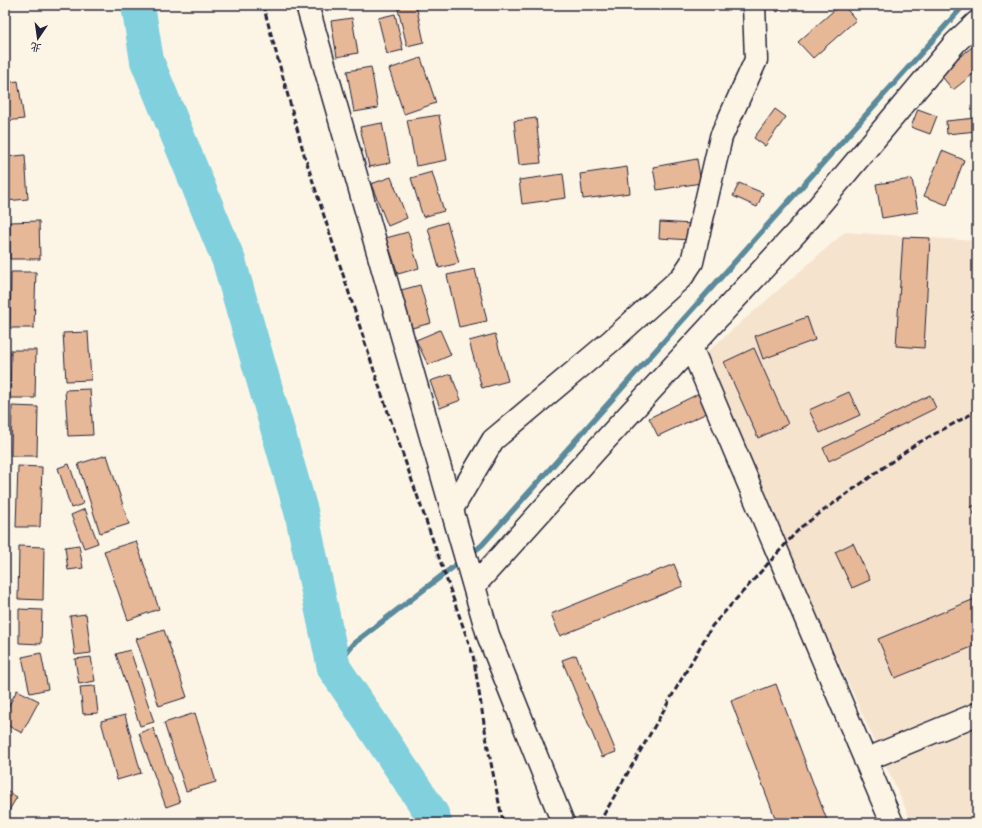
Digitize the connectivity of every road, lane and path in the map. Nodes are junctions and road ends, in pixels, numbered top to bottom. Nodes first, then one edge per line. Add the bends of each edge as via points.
1 (307, 5) edge
2 (754, 5) edge
3 (977, 22) edge
4 (691, 347) junction
5 (452, 510) junction
6 (472, 578) junction
7 (977, 714) edge
8 (865, 760) junction
9 (563, 823) edge
10 (892, 823) edge

1 - 5 street
2 - 5 street via 756,60 721,137 692,262 682,277 611,341 493,440
3 - 4 street via 955,43 797,232
4 - 6 street
4 - 8 street
5 - 6 street
6 - 9 street via 488,635
7 - 8 street
8 - 10 street

